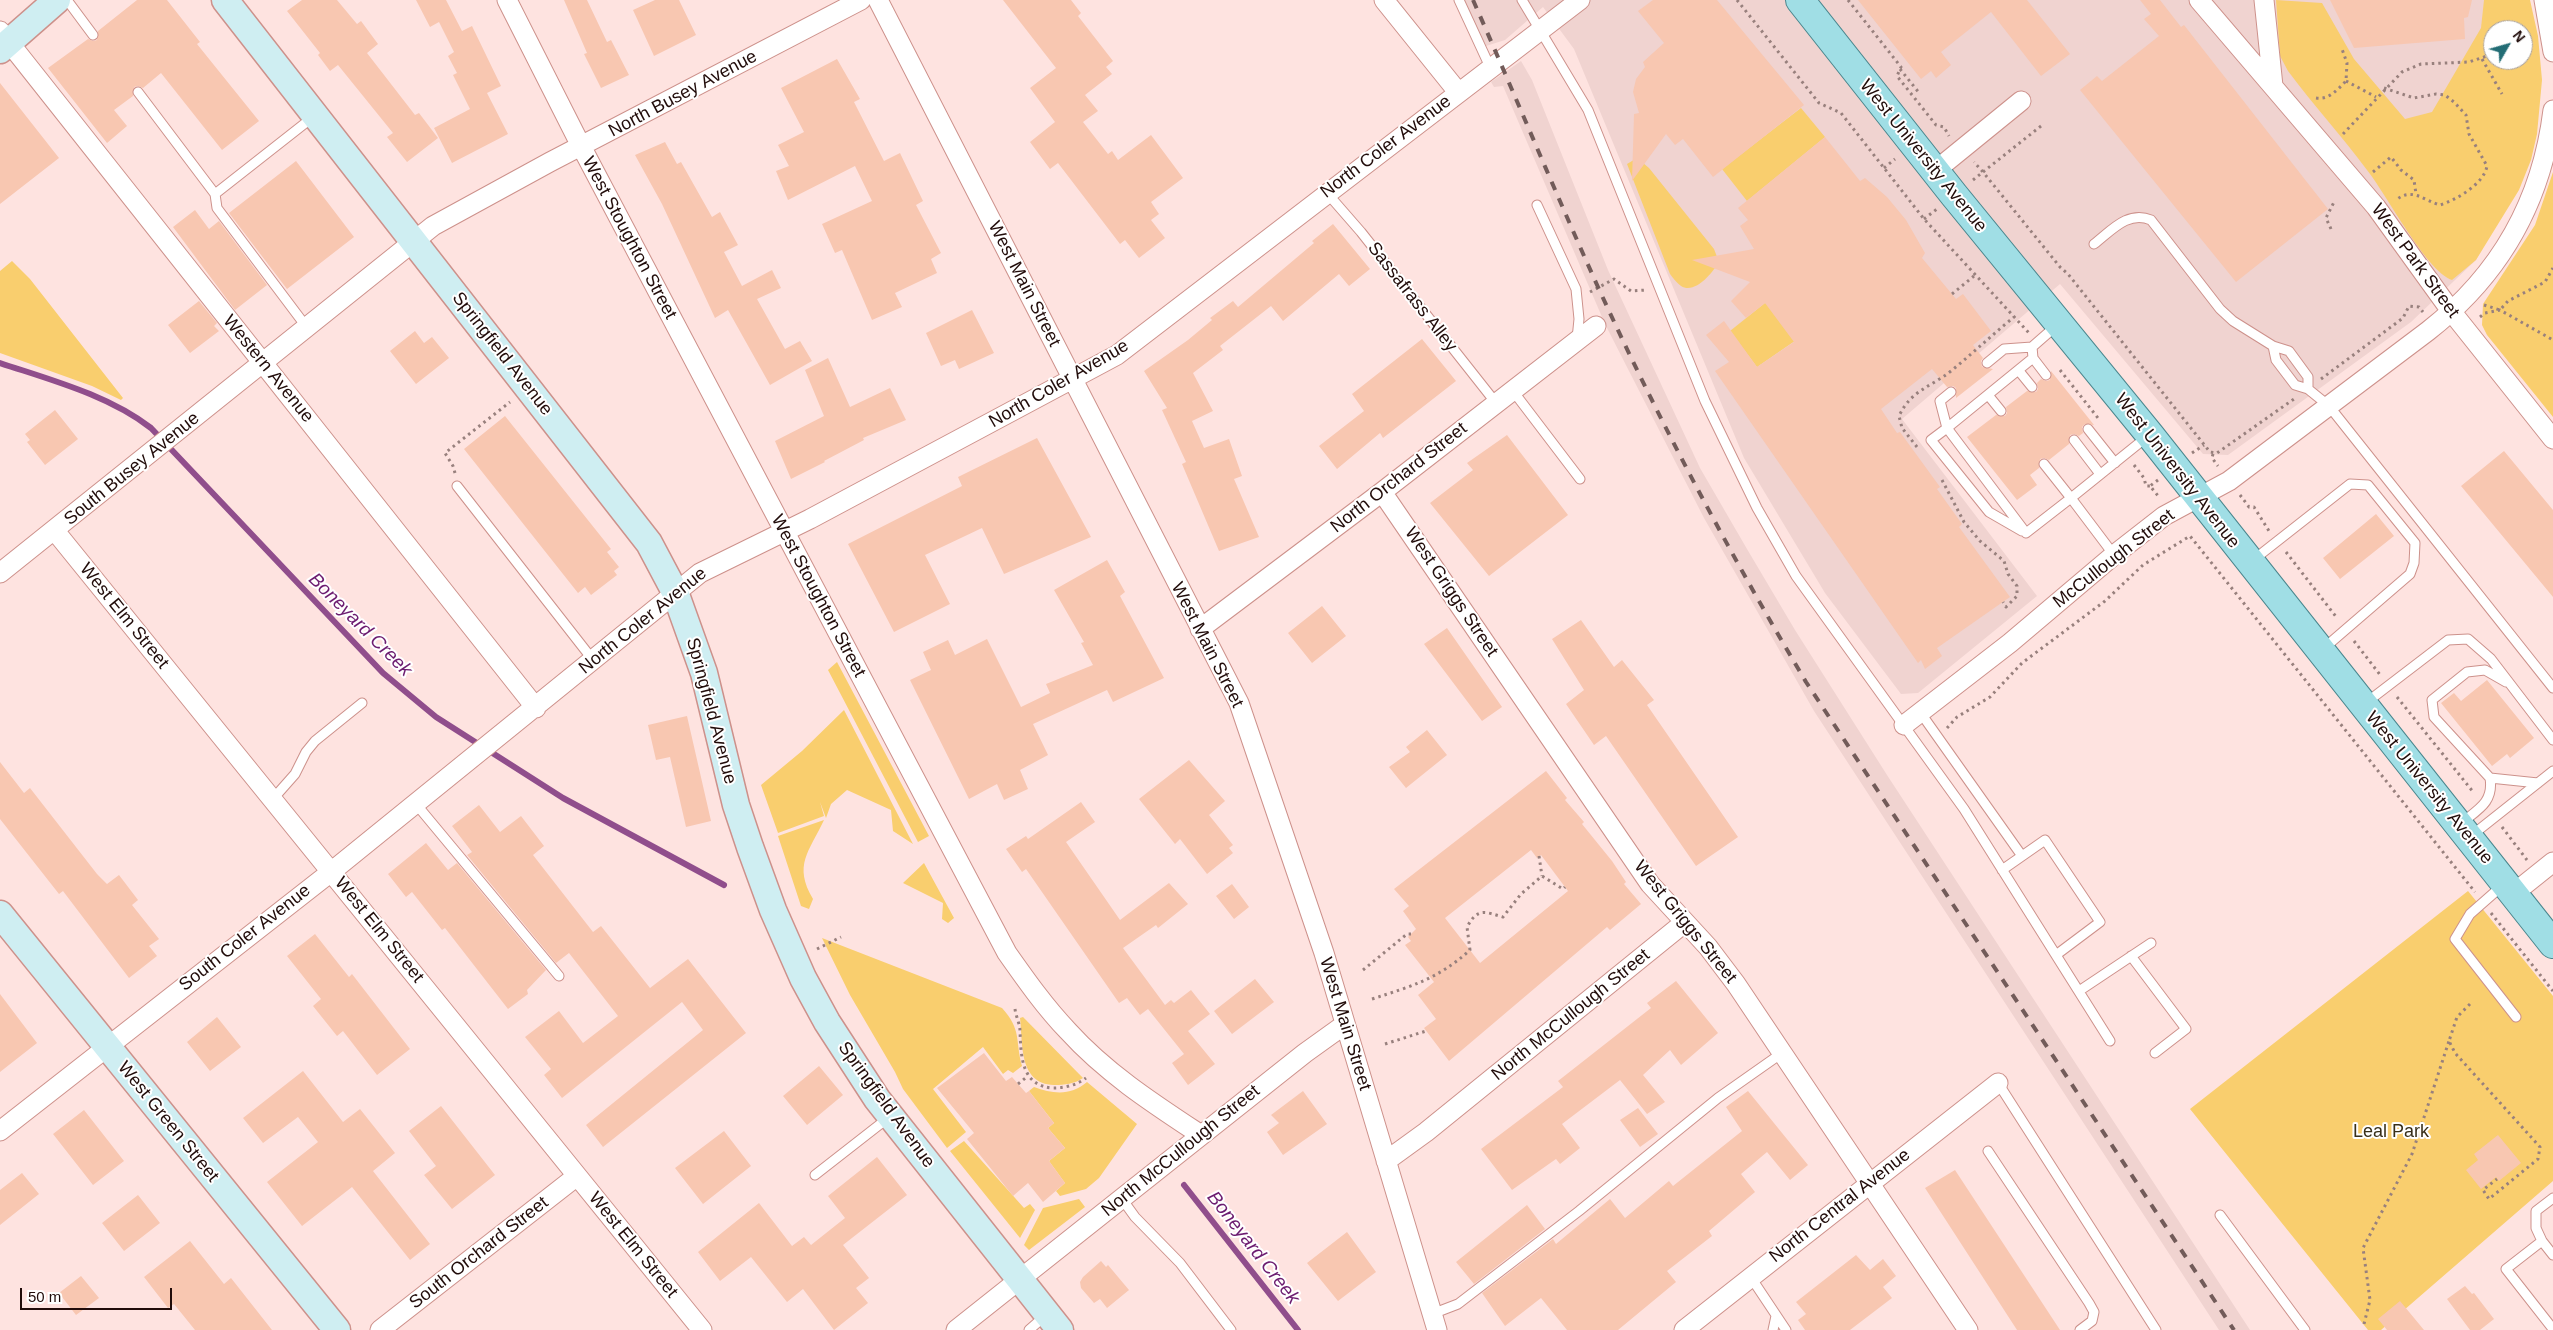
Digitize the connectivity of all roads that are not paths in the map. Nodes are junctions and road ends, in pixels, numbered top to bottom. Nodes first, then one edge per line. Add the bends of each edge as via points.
1 (57, 0) edge
2 (67, 0) edge
3 (225, 0) edge
4 (507, 0) edge
5 (862, 0) edge
6 (878, 0) edge
7 (1384, 0) edge
8 (1458, 0) edge
9 (1522, 0) edge
10 (1580, 0) edge
11 (1800, 0) edge
12 (2199, 0) edge
13 (2264, 0) edge
14 (2544, 0) edge
15 (1540, 30) junction
16 (93, 35) dead end
17 (3, 41) edge
18 (2553, 52) edge
19 (1490, 67) junction
20 (2273, 86) junction
21 (138, 92) dead end
22 (1458, 92) junction
23 (2021, 101) dead end
24 (2553, 110) edge
25 (315, 116) junction
26 (581, 146) junction
27 (1935, 170) junction
28 (1326, 193) junction
29 (215, 194) junction
30 (1537, 205) dead end
31 (414, 241) junction
32 (2094, 244) dead end
33 (2451, 311) junction
34 (2060, 323) junction
35 (1596, 326) dead end
36 (308, 329) junction
37 (1577, 341) junction
38 (2034, 345) junction
39 (2273, 346) junction
40 (2033, 358) junction
41 (1987, 362) dead end
42 (263, 364) junction
43 (2019, 370) junction
44 (2046, 375) dead end
45 (1072, 379) junction
46 (2032, 387) dead end
47 (2308, 389) junction
48 (1513, 390) junction
49 (1951, 392) dead end
50 (1988, 395) junction
51 (1496, 403) junction
52 (2329, 406) junction
53 (2001, 411) dead end
54 (1947, 428) junction
55 (2088, 429) dead end
56 (2150, 434) junction
57 (2553, 439) edge
58 (2074, 440) dead end
59 (2116, 462) junction
60 (2044, 464) dead end
61 (2100, 474) junction
62 (1580, 479) dead end
63 (457, 486) road end
64 (1382, 492) junction
65 (2070, 498) junction
66 (2200, 499) junction
67 (55, 531) junction
68 (784, 532) junction
69 (2026, 533) junction
70 (2114, 554) junction
71 (2250, 563) junction
72 (0, 573) edge
73 (675, 592) junction
74 (1200, 629) junction
75 (2320, 651) junction
76 (593, 661) junction
77 (2510, 684) junction
78 (2553, 688) edge
79 (362, 703) dead end
80 (2363, 705) junction
81 (536, 708) junction
82 (1920, 712) junction
83 (1904, 725) junction
84 (2553, 740) edge
85 (2553, 771) edge
86 (2490, 778) junction
87 (2538, 783) junction
88 (272, 800) junction
89 (416, 804) junction
90 (2464, 831) junction
91 (2022, 856) junction
92 (2553, 862) edge
93 (2002, 870) junction
94 (331, 872) junction
95 (2509, 889) junction
96 (0, 914) edge
97 (1684, 924) junction
98 (2151, 944) dead end
99 (2553, 944) edge
100 (2056, 955) junction
101 (2131, 956) junction
102 (559, 976) dead end
103 (2079, 991) junction
104 (2516, 1017) dead end
105 (1344, 1025) junction
106 (2110, 1041) dead end
107 (106, 1046) junction
108 (1782, 1053) junction
109 (2155, 1053) dead end
110 (1998, 1083) joint
111 (890, 1116) junction
112 (0, 1131) edge
113 (1201, 1135) junction
114 (1988, 1151) dead end
115 (1386, 1161) junction
116 (815, 1175) dead end
117 (577, 1176) junction
118 (1868, 1184) junction
119 (2553, 1198) edge
120 (1122, 1199) junction
121 (2220, 1215) dead end
122 (2542, 1241) junction
123 (2553, 1255) edge
124 (1750, 1276) junction
125 (1020, 1279) junction
126 (1776, 1316) junction
127 (1435, 1322) edge
128 (1045, 1325) edge
129 (2553, 1329) edge
130 (337, 1330) edge
131 (380, 1330) edge
132 (702, 1330) edge
133 (956, 1330) edge
134 (1231, 1330) edge
135 (1684, 1330) edge
136 (1773, 1330) edge
137 (1786, 1330) edge
138 (1968, 1330) edge
139 (2080, 1330) edge
140 (2156, 1330) edge
141 (2305, 1330) edge

1 - 17 street
2 - 16 lane
3 - 25 street, Springfield Avenue
4 - 26 street, West Stoughton Street
5 - 26 street, North Busey Avenue
6 - 45 street, West Main Street
7 - 22 street
8 - 19 lane
9 - 15 lane
10 - 15 street, North Coler Avenue
11 - 27 main road, West University Avenue
12 - 20 street, West Park Street
13 - 20 street
14 - 18 street
15 - 19 street, North Coler Avenue
15 - 83 lane via 1588,110 1704,401 1757,508 1796,576
17 - 42 street, Western Avenue
19 - 22 street, North Coler Avenue
20 - 33 street, West Park Street via 2376,207
21 - 29 lane
22 - 28 street, North Coler Avenue
23 - 27 street
24 - 33 street, McCullough Street via 2541,173 2528,208 2493,266
25 - 29 lane
25 - 31 street, Springfield Avenue
26 - 31 street, North Busey Avenue via 448,217
26 - 68 street, West Stoughton Street
27 - 34 main road, West University Avenue
28 - 45 street, North Coler Avenue via 1117,355
28 - 51 lane, Sassafrass Alley via 1361,232
29 - 36 lane via 217,208
30 - 37 lane via 1576,289
31 - 36 street, North Busey Avenue
31 - 73 street, Springfield Avenue via 649,543
32 - 39 lane via 2129,217 2141,216 2151,220 2220,309
33 - 52 street, McCullough Street
33 - 57 street, West Park Street
34 - 38 lane
34 - 56 main road, West University Avenue
35 - 37 street, North Orchard Street
36 - 42 street, North Busey Avenue
37 - 48 street, North Orchard Street
38 - 40 lane
38 - 41 lane via 2004,349
39 - 47 lane via 2276,360 2295,385
39 - 47 lane via 2289,351 2308,377
40 - 43 lane
40 - 44 lane
42 - 67 street, South Busey Avenue
42 - 81 street, Western Avenue
43 - 46 lane
43 - 50 lane
45 - 68 street, North Coler Avenue
45 - 74 street, West Main Street
47 - 52 lane
48 - 51 street, North Orchard Street
48 - 62 lane
49 - 54 lane via 1940,401
50 - 53 lane
50 - 54 lane
51 - 64 street, North Orchard Street
52 - 66 street, McCullough Street
52 - 78 lane
54 - 69 lane
54 - 69 lane via 1931,440 1989,512
55 - 59 lane
56 - 59 lane
56 - 66 main road, West University Avenue
58 - 61 lane
59 - 61 lane
60 - 65 lane
61 - 65 lane
63 - 76 lane
64 - 74 street, North Orchard Street
64 - 97 street, West Griggs Street via 1650,884
65 - 69 lane
65 - 70 lane
66 - 70 street, McCullough Street via 2164,516
66 - 71 main road, West University Avenue
67 - 72 street, South Busey Avenue
67 - 88 street, West Elm Street
68 - 73 street, North Coler Avenue via 700,573
68 - 113 street, West Stoughton Street via 1006,953 1058,1020 1104,1065
70 - 82 street, McCullough Street via 2010,643
71 - 75 main road, West University Avenue
71 - 75 lane via 2343,488 2355,482 2368,485 2415,543 2410,574
73 - 76 street, North Coler Avenue
73 - 111 street, Springfield Avenue via 704,673 736,805 784,936 827,1022
74 - 105 street, West Main Street via 1239,703 1324,953
75 - 80 main road, West University Avenue
76 - 81 street, North Coler Avenue
77 - 80 lane via 2468,639 2448,640
77 - 84 lane
77 - 86 lane via 2485,670 2466,672 2432,700 2434,717
79 - 88 lane via 315,741 285,787
80 - 90 main road, West University Avenue
81 - 89 street, South Coler Avenue
82 - 83 street, McCullough Street
82 - 91 lane
83 - 93 lane via 1964,809
85 - 87 lane
86 - 87 lane
86 - 90 lane via 2492,790 2488,801
87 - 90 lane
88 - 94 street, West Elm Street
89 - 94 street, South Coler Avenue
89 - 102 lane
90 - 95 main road, West University Avenue
91 - 93 lane
91 - 100 lane via 2045,840 2100,922
92 - 95 street
93 - 100 lane
94 - 107 street, South Coler Avenue
94 - 117 street, West Elm Street
95 - 99 main road, West University Avenue
95 - 104 lane via 2470,914 2455,939
96 - 107 street, West Green Street
97 - 108 street, West Griggs Street via 1708,947
97 - 115 street, North McCullough Street
98 - 101 lane
100 - 103 lane
101 - 103 lane
101 - 109 lane via 2186,1029
103 - 106 lane
105 - 113 street, North McCullough Street
105 - 115 street, West Main Street
107 - 112 street, South Coler Avenue
107 - 130 street, West Green Street
108 - 118 street, West Griggs Street
108 - 127 lane via 1718,1098 1580,1211
110 - 118 street, North Central Avenue
110 - 140 lane
111 - 116 lane
111 - 125 street, Springfield Avenue
113 - 120 street, North McCullough Street
114 - 139 lane via 2094,1312 2092,1321
115 - 127 street, West Main Street
117 - 131 street, South Orchard Street
117 - 132 street, West Elm Street
118 - 124 street, North Central Avenue
118 - 138 street, West Griggs Street
119 - 122 lane via 2536,1211 2536,1228
120 - 125 street, North McCullough Street
120 - 134 lane via 1135,1218 1180,1263
121 - 141 lane
122 - 123 lane
122 - 129 lane via 2506,1269
124 - 126 lane
124 - 135 street, North Central Avenue
125 - 128 street, Springfield Avenue
125 - 133 street, North McCullough Street
126 - 136 lane
126 - 137 lane

